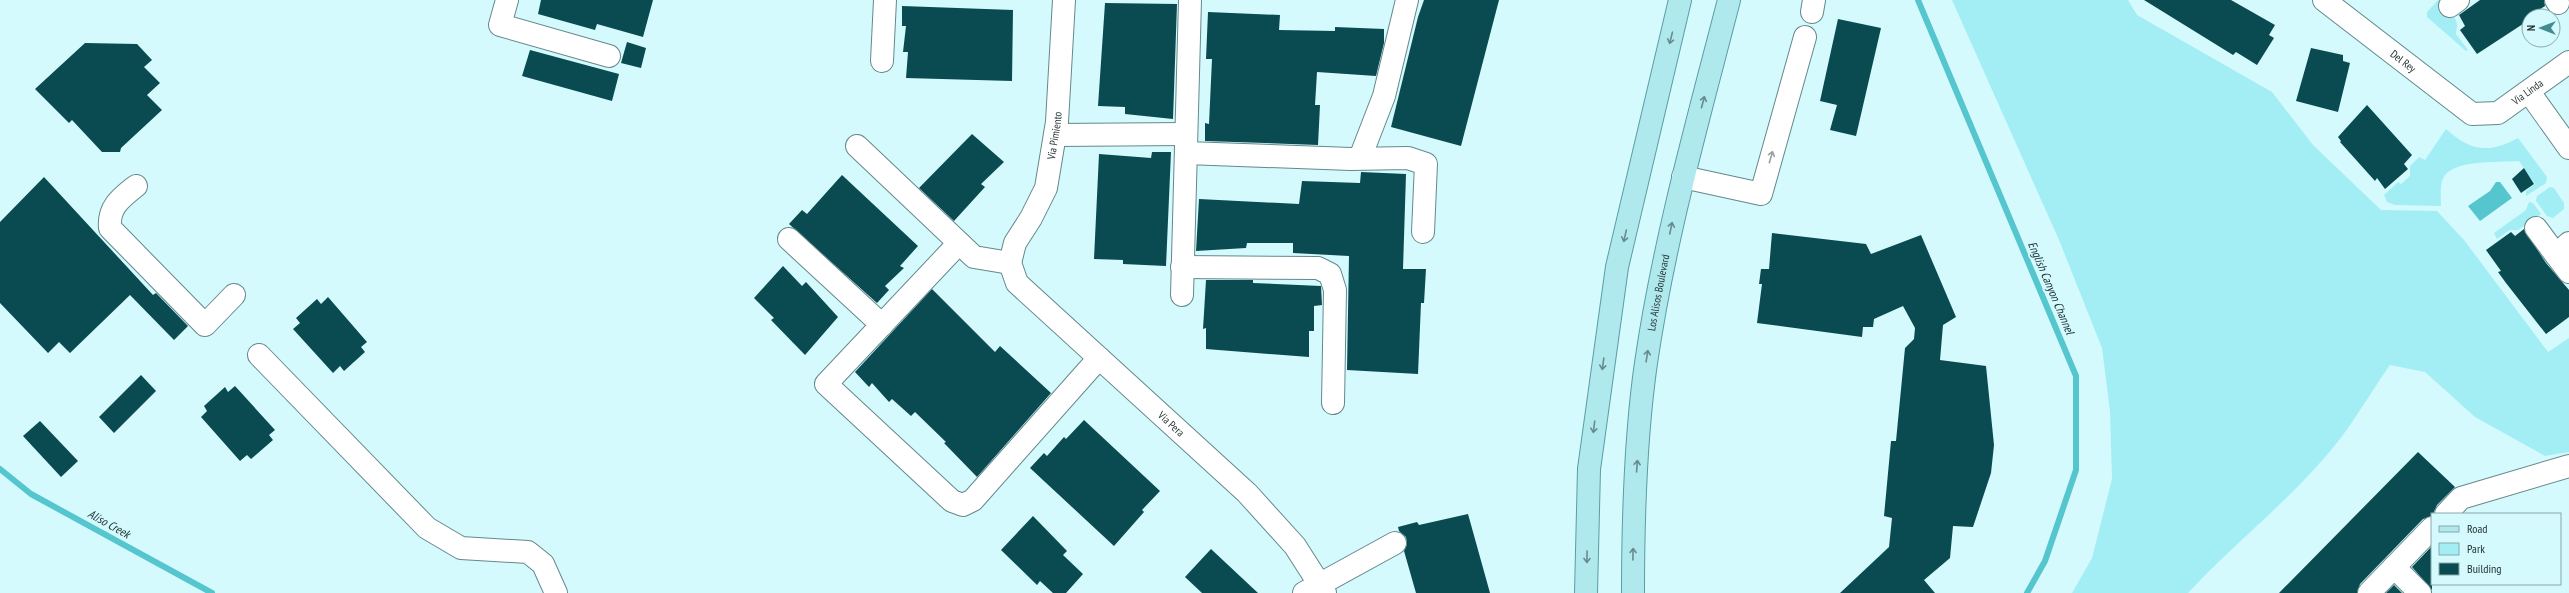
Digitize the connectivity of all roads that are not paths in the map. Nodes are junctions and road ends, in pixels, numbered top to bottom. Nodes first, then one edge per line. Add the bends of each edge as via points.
1 (507, 0) edge
2 (885, 0) edge
3 (1064, 0) edge
4 (1190, 0) edge
5 (1406, 0) edge
6 (1680, 0) edge
7 (1729, 0) edge
8 (2324, 0) edge
9 (1805, 37) dead end
10 (609, 56) dead end
11 (882, 61) dead end
12 (2569, 62) edge
13 (2529, 92) junction
14 (2484, 115) joint
15 (1055, 135) junction
16 (1186, 143) junction
17 (857, 146) dead end
18 (2569, 148) edge
19 (1360, 158) junction
20 (1683, 177) junction
21 (136, 186) dead end
22 (2536, 228) dead end
23 (1423, 232) dead end
24 (789, 239) dead end
25 (960, 243) junction
26 (2563, 249) edge
27 (1010, 262) junction
28 (1182, 266) junction
29 (2569, 272) edge
30 (234, 295) dead end
31 (1182, 295) dead end
32 (882, 325) junction
33 (259, 355) dead end
34 (1100, 358) junction
35 (1333, 403) dead end
36 (2569, 466) edge
37 (2447, 513) edge
38 (2431, 529) edge
39 (1395, 543) dead end
40 (2394, 567) junction
41 (1317, 590) edge
42 (556, 593) edge
43 (1586, 593) edge
44 (1633, 593) edge
45 (2369, 593) edge
46 (2420, 593) edge

1 - 10 street via 500,25
2 - 11 street
3 - 15 street, Via Pimiento
4 - 16 street
5 - 19 street via 1384,96
6 -> 43 main road via 1617,267 1589,469
20 -> 7 main road, Los Alisos Boulevard
8 - 14 street, Del Rey via 2472,114
20 -> 9 street via 1761,194
12 - 13 street, Via Linda
13 - 14 street, Via Linda via 2498,113
13 - 18 street
15 - 16 street
15 - 27 street, Via Pimiento via 1046,188 1015,243
16 - 19 street
16 - 28 street
17 - 25 street
19 - 23 street via 1408,158 1426,164
44 -> 20 main road, Los Alisos Boulevard via 1642,395 1662,270
21 - 30 street via 115,203 110,217 110,228 205,325
22 - 26 street
24 - 32 street
25 - 27 street via 974,257
25 - 32 street
26 - 29 street
27 - 34 street, Via Pera via 1017,283
28 - 31 street
28 - 35 street via 1318,268 1330,274 1336,290
32 - 34 street via 826,384 952,501 963,505 973,500
33 - 42 street via 427,528 461,548 528,552 543,564
34 - 41 street, Via Pera via 1247,493 1295,546
36 - 37 street via 2461,498
38 - 40 street
39 - 41 street
40 - 45 street
40 - 46 street

